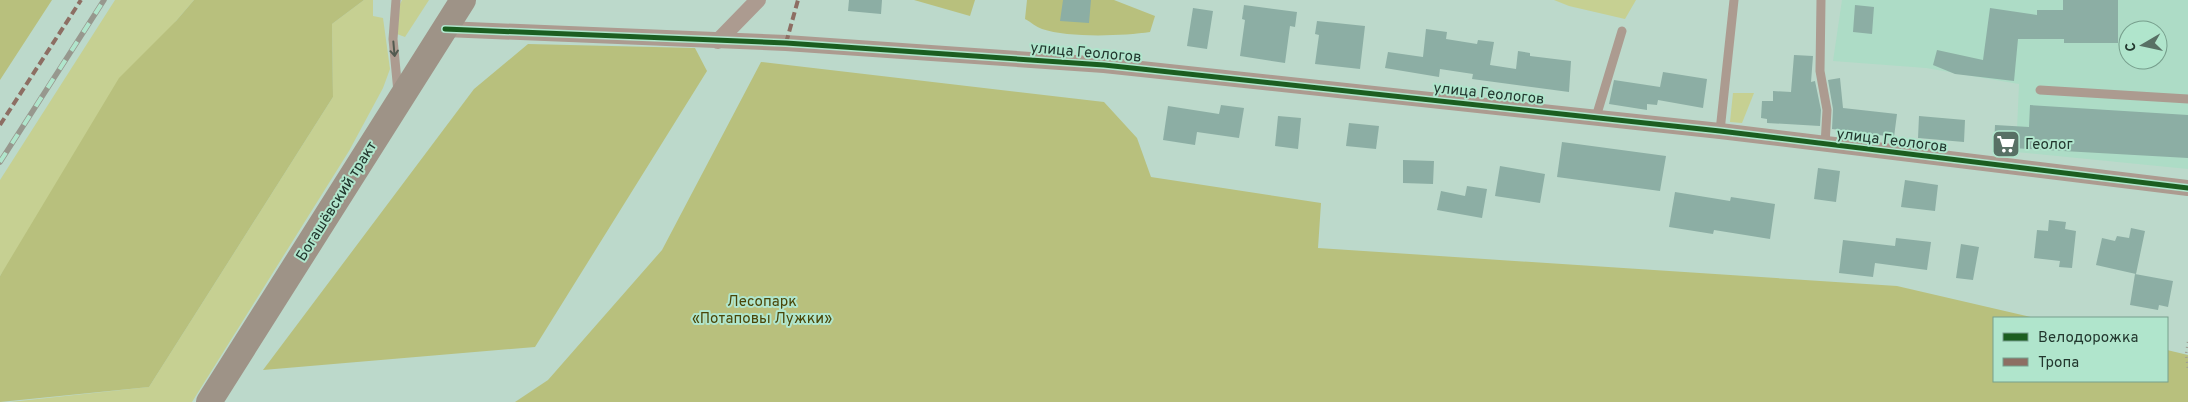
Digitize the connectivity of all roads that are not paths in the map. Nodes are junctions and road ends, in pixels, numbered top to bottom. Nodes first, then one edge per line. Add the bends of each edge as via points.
1 (396, 0) edge
2 (463, 0) edge
3 (758, 0) edge
4 (1734, 0) edge
5 (1821, 0) edge
6 (445, 29) junction
7 (1622, 31) dead end
8 (718, 41) junction
9 (2040, 90) dead end
10 (2188, 99) edge
11 (399, 101) junction
12 (1596, 117) junction
13 (1720, 131) junction
14 (1825, 145) junction
15 (2188, 188) edge
16 (209, 402) edge

1 -> 11 lane via 393,39
2 - 6 main road, Богашёвский тракт
3 - 8 street
4 - 13 lane
5 - 14 lane via 1820,72 1827,110
6 - 8 street, улица Геологов
6 - 11 main road, Богашёвский тракт
7 - 12 lane
8 - 12 street, улица Геологов via 786,42 1114,66
9 - 10 lane
11 - 16 main road, Богашёвский тракт
12 - 13 street, улица Геологов
13 - 14 street, улица Геологов
14 - 15 street, улица Геологов

